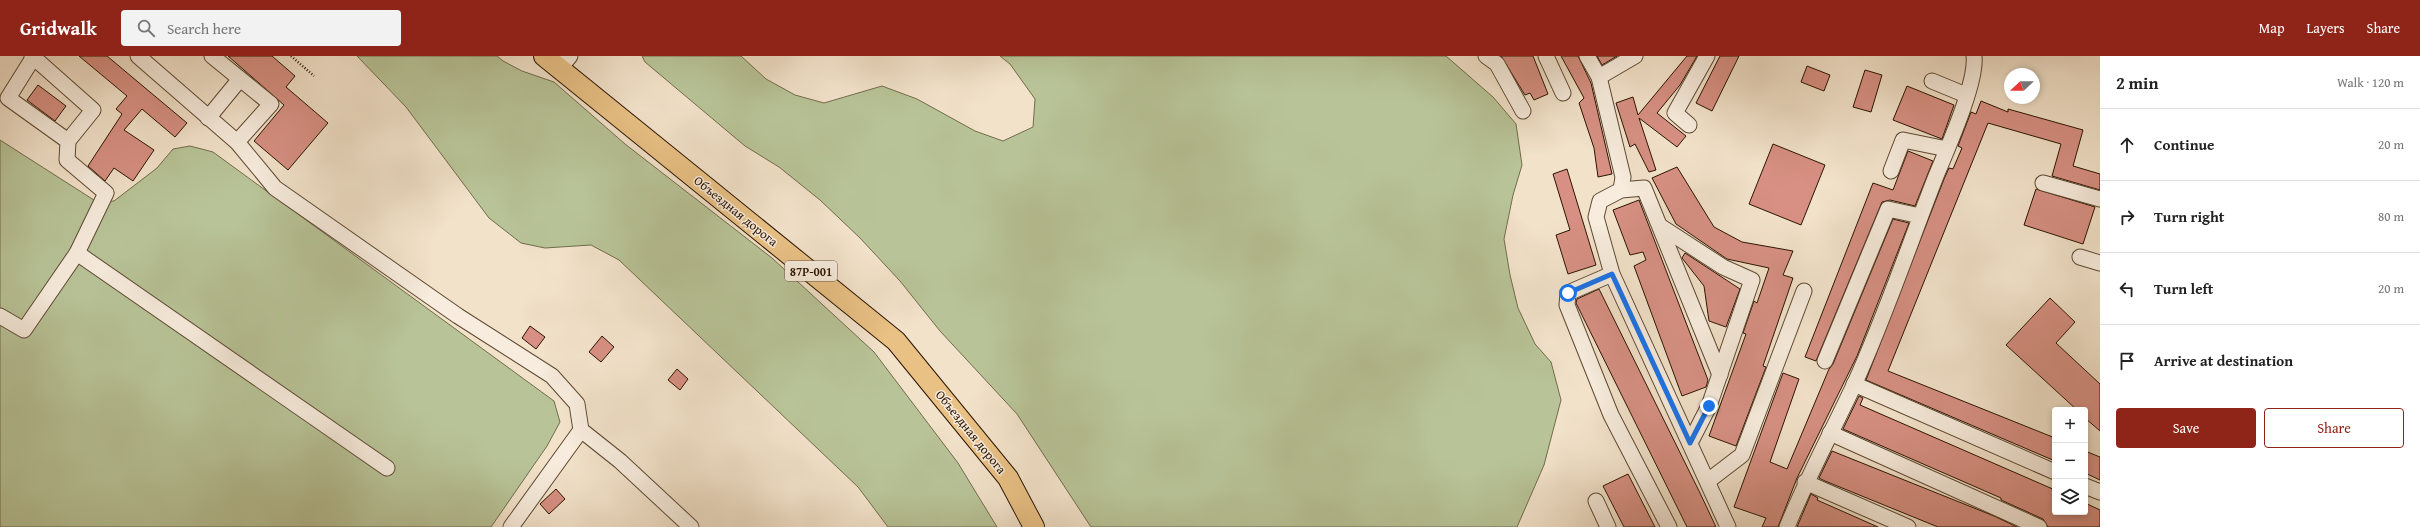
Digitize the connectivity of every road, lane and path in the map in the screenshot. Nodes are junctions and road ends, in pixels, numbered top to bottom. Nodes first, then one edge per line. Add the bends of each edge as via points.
1 (138, 56) edge
2 (212, 56) edge
3 (291, 56) edge
4 (544, 56) edge
5 (1546, 56) edge
6 (1587, 56) edge
7 (1635, 56) edge
8 (1706, 56) edge
9 (1974, 56) edge
10 (32, 57) edge
11 (1494, 59) edge
12 (565, 62) edge
13 (314, 76) dead end
14 (1599, 77) junction
15 (240, 79) junction
16 (1932, 81) dead end
17 (1563, 93) dead end
18 (1966, 95) junction
19 (1523, 111) dead end
20 (208, 118) junction
21 (1688, 125) dead end
22 (68, 141) junction
23 (237, 142) junction
24 (1947, 150) junction
25 (1891, 171) dead end
26 (2043, 183) dead end
27 (1622, 190) junction
28 (2100, 199) edge
29 (1920, 216) junction
30 (1660, 226) junction
31 (77, 253) junction
32 (2080, 257) dead end
33 (2100, 264) edge
34 (1612, 274) junction
35 (1804, 291) dead end
36 (0, 316) edge
37 (1825, 361) dead end
38 (1720, 375) junction
39 (1854, 384) junction
40 (582, 430) junction
41 (1830, 433) junction
42 (1690, 443) junction
43 (387, 468) dead end
44 (2052, 471) edge
45 (1708, 481) junction
46 (1805, 482) junction
47 (2088, 487) edge
48 (2100, 492) edge
49 (1596, 501) dead end
50 (511, 527) edge
51 (691, 527) edge
52 (1034, 527) edge
53 (1608, 527) edge
54 (1669, 527) edge
55 (1728, 527) edge
56 (1787, 527) edge
57 (1908, 527) edge
58 (2039, 527) edge

1 - 20 street
2 - 15 street
3 - 13 path
4 - 12 main road, Объездная дорога / 87Р-001
5 - 17 street
6 - 14 street
7 - 14 street
8 - 21 street via 1676,113
9 - 18 street via 1975,64
10 - 22 street via 93,110
10 - 22 street via 8,98
11 - 19 street
12 - 52 main road, Объездная дорога / 87Р-001 via 896,341 1008,478
14 - 27 street via 1623,177
15 - 20 street
15 - 23 street via 271,104
16 - 18 street
18 - 24 street
20 - 23 street
22 - 31 street via 67,160 106,193
23 - 40 street via 275,188 458,316 552,376 577,404
24 - 25 street via 1903,140
24 - 29 street
26 - 28 street
27 - 30 street via 1644,188
27 - 34 street via 1600,201 1596,217
29 - 37 street via 1888,209
29 - 39 street
30 - 38 street
30 - 38 street via 1723,267 1752,280
31 - 36 street via 29,332
31 - 43 street
32 - 33 street
34 - 42 street
34 - 54 street via 1568,293 1567,305 1612,415
35 - 45 street via 1742,455
38 - 42 street via 1709,406
39 - 41 street
39 - 44 street
40 - 50 street
40 - 51 street via 620,461
41 - 46 street
41 - 58 street
42 - 45 street
45 - 55 street
46 - 56 street
46 - 57 street
47 - 48 street
49 - 53 street

